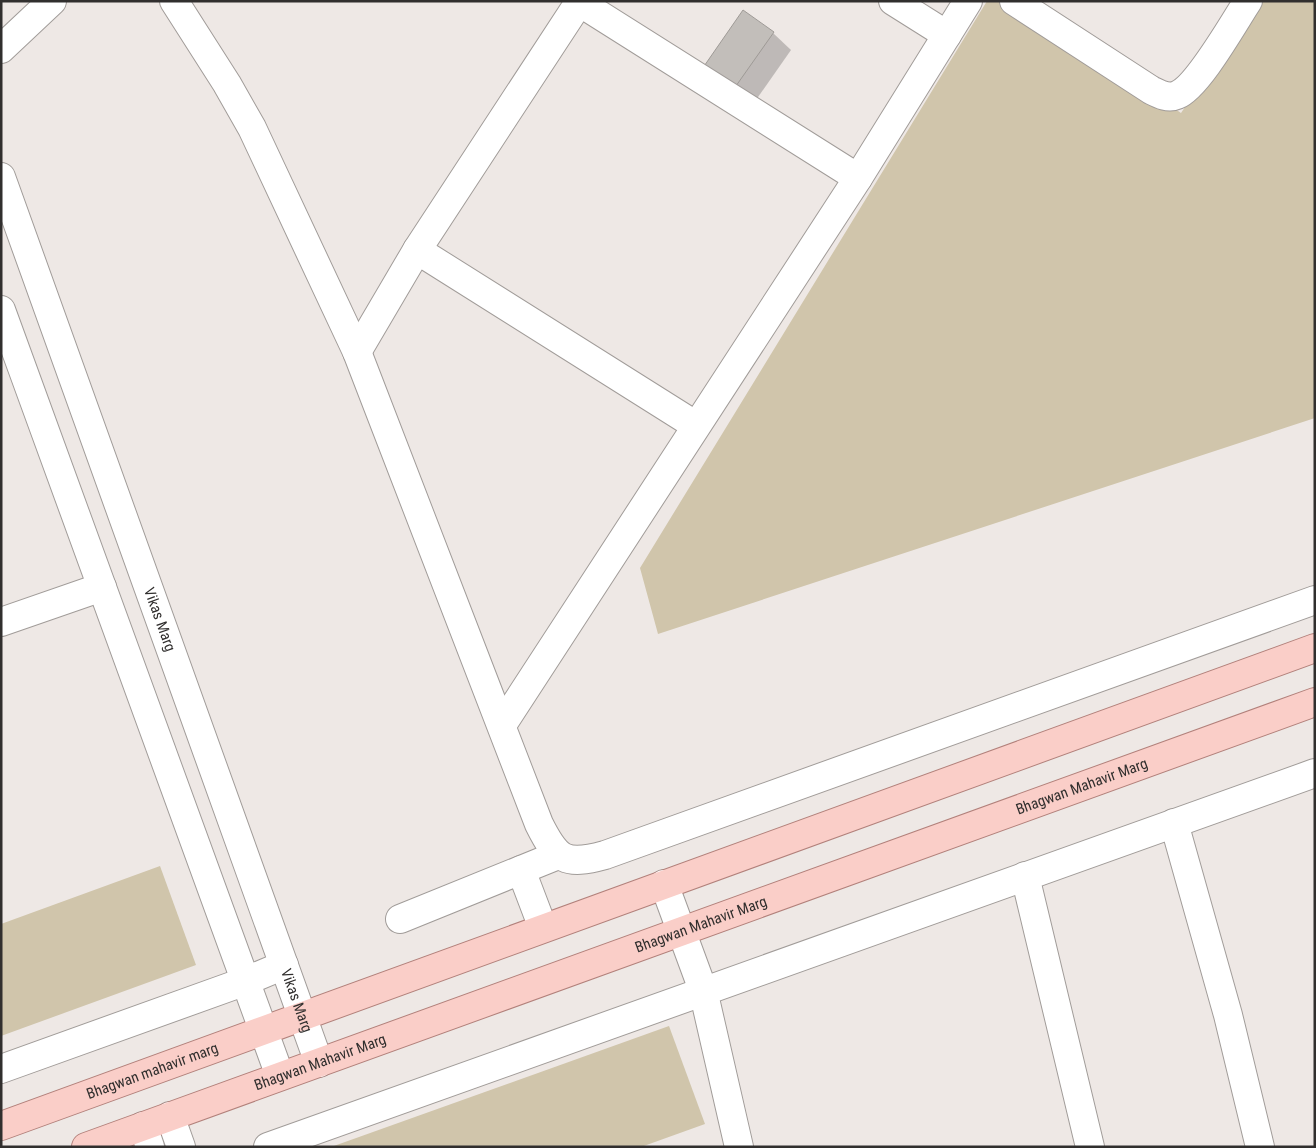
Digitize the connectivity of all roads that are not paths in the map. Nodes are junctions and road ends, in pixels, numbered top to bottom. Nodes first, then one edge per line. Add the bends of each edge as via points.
1 (52, 1) edge
2 (580, 1) edge
3 (894, 1) edge
4 (968, 1) edge
5 (1014, 1) edge
6 (1248, 1) edge
7 (184, 4) edge
8 (947, 35) junction
9 (1, 48) edge
10 (1, 177) edge
11 (858, 178) junction
12 (418, 250) junction
13 (1, 310) edge
14 (357, 352) junction
15 (695, 424) junction
16 (102, 588) junction
17 (1315, 600) edge
18 (1, 622) edge
19 (1315, 648) edge
20 (1315, 702) edge
21 (502, 725) junction
22 (1315, 773) edge
23 (1174, 823) junction
24 (558, 855) junction
25 (521, 870) junction
26 (1025, 876) junction
27 (664, 884) junction
28 (400, 919) dead end
29 (543, 928) junction
30 (682, 932) junction
31 (284, 965) junction
32 (246, 982) junction
33 (703, 990) junction
34 (303, 1016) junction
35 (264, 1030) junction
36 (319, 1063) junction
37 (1, 1069) edge
38 (280, 1076) junction
39 (170, 1116) junction
40 (1, 1126) edge
41 (146, 1136) edge
42 (86, 1147) edge
43 (181, 1147) edge
44 (268, 1147) edge
45 (740, 1147) edge
46 (1090, 1147) edge
47 (1260, 1147) edge

1 - 9 street
2 - 11 street
2 - 12 street
3 - 8 street
4 - 8 street
5 - 6 street via 1165,96 1177,95 1192,84
7 - 14 street via 252,128
8 - 11 street
10 - 31 street, Vikas Marg
11 - 15 street
12 - 14 street
12 - 15 street
13 - 16 street
14 - 21 street
15 - 21 street
16 - 18 street
16 - 32 street
17 - 24 street via 605,854 586,860
19 - 27 main road
20 - 30 main road, Bhagwan Mahavir Marg
21 - 24 street via 538,824
22 - 23 street
23 - 26 street
23 - 47 street via 1228,1015
24 - 25 street
25 - 28 street
25 - 29 street
26 - 33 street
26 - 46 street
27 - 29 main road
27 - 30 street
29 - 34 main road
30 - 33 street
30 - 36 main road, Bhagwan Mahavir Marg
31 - 32 street
31 - 34 street, Vikas Marg
32 - 35 street
32 - 37 street
33 - 44 street
33 - 45 street
34 - 35 main road, Bhagwan mahavir marg
34 - 36 street, Vikas Marg
35 - 38 street
35 - 40 main road, Bhagwan mahavir marg
36 - 38 main road, Bhagwan Mahavir Marg
38 - 39 main road, Bhagwan Mahavir Marg
39 - 41 main road, Bhagwan Mahavir Marg
39 - 43 street
41 - 42 main road, Bhagwan Mahavir Marg

